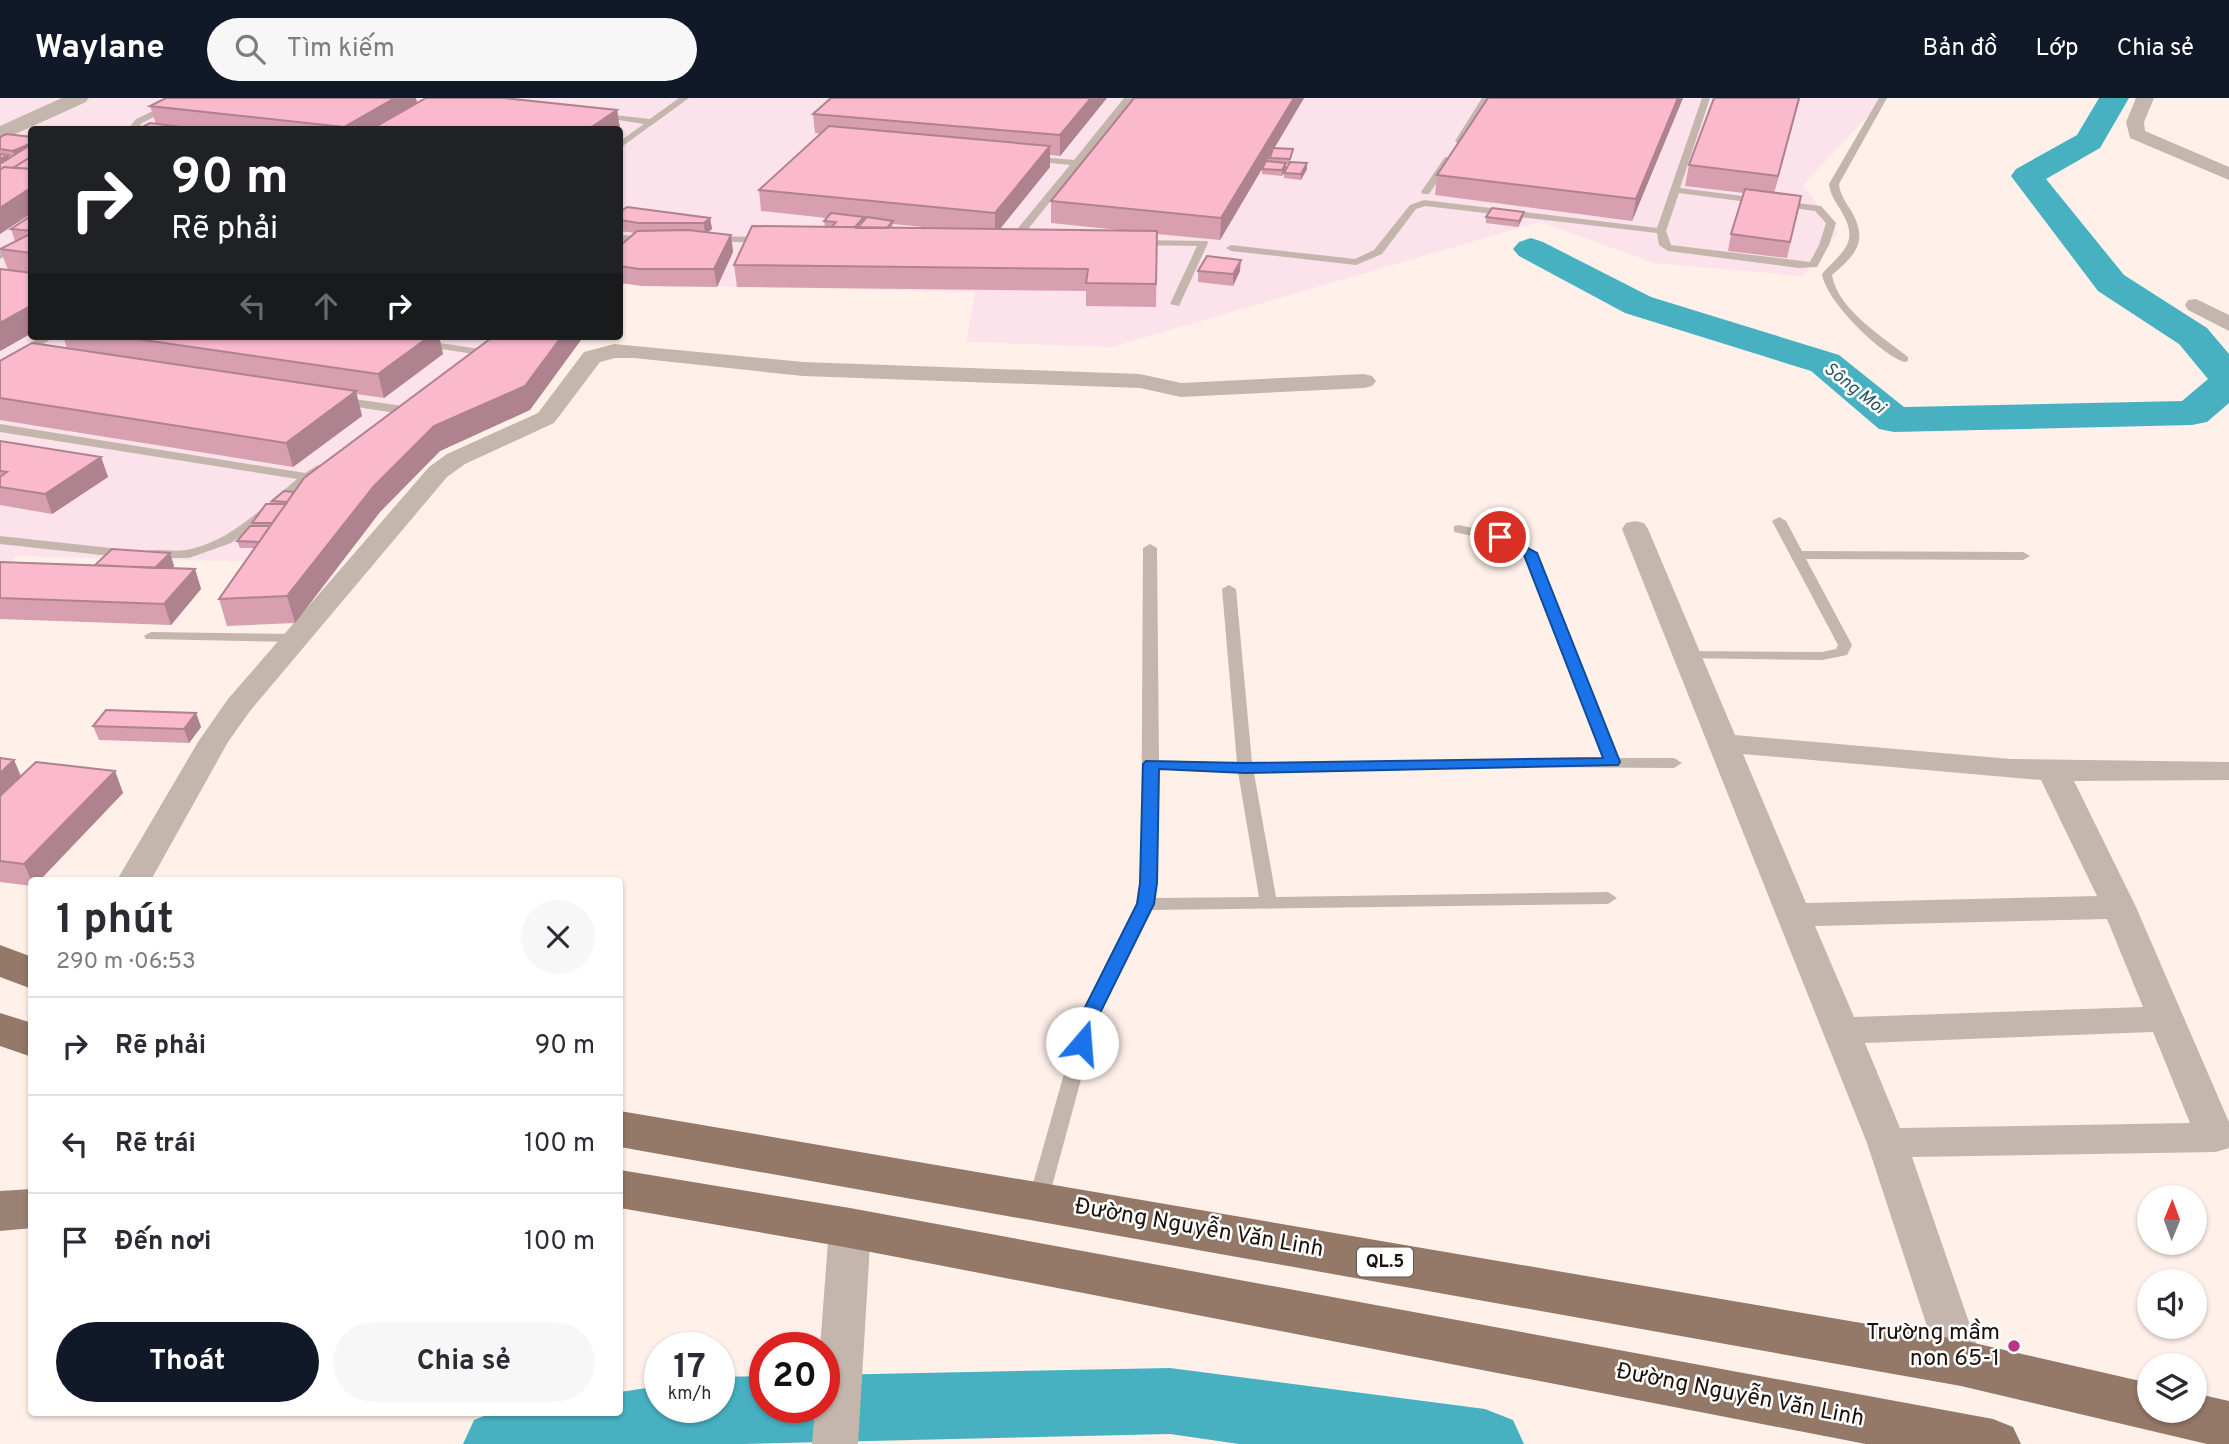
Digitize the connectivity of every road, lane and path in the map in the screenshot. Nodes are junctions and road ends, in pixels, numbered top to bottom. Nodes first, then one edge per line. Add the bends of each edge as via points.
1 (79, 98) edge
2 (188, 98) edge
3 (685, 98) edge
4 (1129, 98) edge
5 (1486, 98) edge
6 (1706, 98) edge
7 (1883, 98) edge
8 (2145, 98) edge
9 (582, 115) edge
10 (651, 122) junction
11 (136, 126) edge
12 (0, 134) edge
13 (623, 143) edge
14 (1021, 158) edge
15 (1076, 163) junction
16 (2229, 174) edge
17 (1675, 190) junction
18 (1426, 192) dead end
19 (1661, 231) junction
20 (28, 236) edge
21 (625, 239) edge
22 (657, 239) edge
23 (698, 239) edge
24 (780, 240) edge
25 (999, 240) edge
26 (1013, 240) junction
27 (1027, 241) edge
28 (1122, 242) edge
29 (1231, 248) dead end
30 (0, 256) edge
31 (1175, 304) dead end
32 (2196, 305) dead end
33 (2229, 324) edge
34 (44, 340) edge
35 (414, 342) edge
36 (22, 352) junction
37 (50, 356) edge
38 (1904, 359) dead end
39 (469, 360) edge
40 (0, 365) edge
41 (1364, 381) dead end
42 (321, 398) edge
43 (414, 402) edge
44 (0, 428) edge
45 (328, 462) edge
46 (307, 477) junction
47 (1779, 521) dead end
48 (1459, 529) dead end
49 (1635, 529) dead end
50 (0, 540) edge
51 (1150, 548) dead end
52 (1797, 555) junction
53 (2023, 556) dead end
54 (1229, 589) dead end
55 (151, 635) dead end
56 (296, 638) junction
57 (1686, 654) junction
58 (1723, 743) junction
59 (1612, 762) junction
60 (1674, 763) dead end
61 (1151, 764) junction
62 (1245, 768) junction
63 (2053, 771) junction
64 (2229, 771) edge
65 (136, 877) edge
66 (1608, 898) dead end
67 (1268, 902) junction
68 (1145, 904) junction
69 (2119, 907) junction
70 (1793, 915) junction
71 (0, 960) edge
72 (28, 972) edge
73 (2166, 1019) junction
74 (0, 1029) edge
75 (1841, 1031) junction
76 (28, 1040) edge
77 (623, 1130) edge
78 (1886, 1143) junction
79 (623, 1190) edge
80 (1038, 1201) junction
81 (28, 1208) edge
82 (0, 1212) edge
83 (850, 1228) junction
84 (1961, 1363) junction
85 (2137, 1404) edge
86 (2207, 1420) edge
87 (2229, 1425) edge
88 (835, 1444) edge
89 (1993, 1444) edge

1 - 12 street
2 - 11 lane
3 - 10 lane
4 - 15 lane
5 - 18 lane
6 - 17 lane
7 - 38 lane via 1834,184 1834,193 1856,229 1856,241 1827,274 1826,282 1838,302
8 - 16 street via 2135,122 2136,134
9 - 10 lane
10 - 13 lane
14 - 15 lane
15 - 26 lane
17 - 19 lane
17 - 19 lane via 1818,208 1830,223 1824,246 1814,265 1800,265 1668,248
19 - 29 lane via 1424,203 1413,206 1378,252 1356,262
20 - 30 lane
21 - 22 lane
23 - 24 lane
25 - 26 lane
26 - 27 lane
28 - 31 lane via 1203,243
32 - 33 street
34 - 36 lane
35 - 39 lane via 486,348
36 - 37 lane
36 - 40 lane
41 - 56 street via 1181,390 1140,381 803,369 634,351 602,353 592,357 546,418 456,459 438,472
42 - 43 lane via 398,414
44 - 46 lane
45 - 46 lane
46 - 50 lane via 245,529 223,543 187,554 130,554
47 - 52 lane
48 - 59 lane via 1500,537 1530,553
49 - 57 street
51 - 61 lane
52 - 53 lane
52 - 57 lane via 1845,645 1842,652 1822,656
54 - 62 lane
55 - 56 lane
56 - 65 street via 213,742
57 - 58 street
58 - 63 street
58 - 70 street
59 - 60 lane
59 - 62 lane
61 - 62 lane
61 - 68 lane
62 - 67 lane
63 - 64 street
63 - 69 street
66 - 67 lane
67 - 68 lane
68 - 80 lane via 1089,1017
69 - 70 street
69 - 73 street
70 - 75 street
71 - 72 highway
73 - 75 street
73 - 78 street via 2216,1137
74 - 76 highway
75 - 78 street
77 - 80 highway, Đường Nguyễn Văn Linh / QL.5
78 - 84 street
79 - 83 highway, Đường Nguyễn Văn Linh
80 - 84 highway, Đường Nguyễn Văn Linh / QL.5
81 - 82 main road
83 - 88 street
83 - 89 highway, Đường Nguyễn Văn Linh
84 - 85 highway, Đường Nguyễn Văn Linh / QL.5
86 - 87 highway

